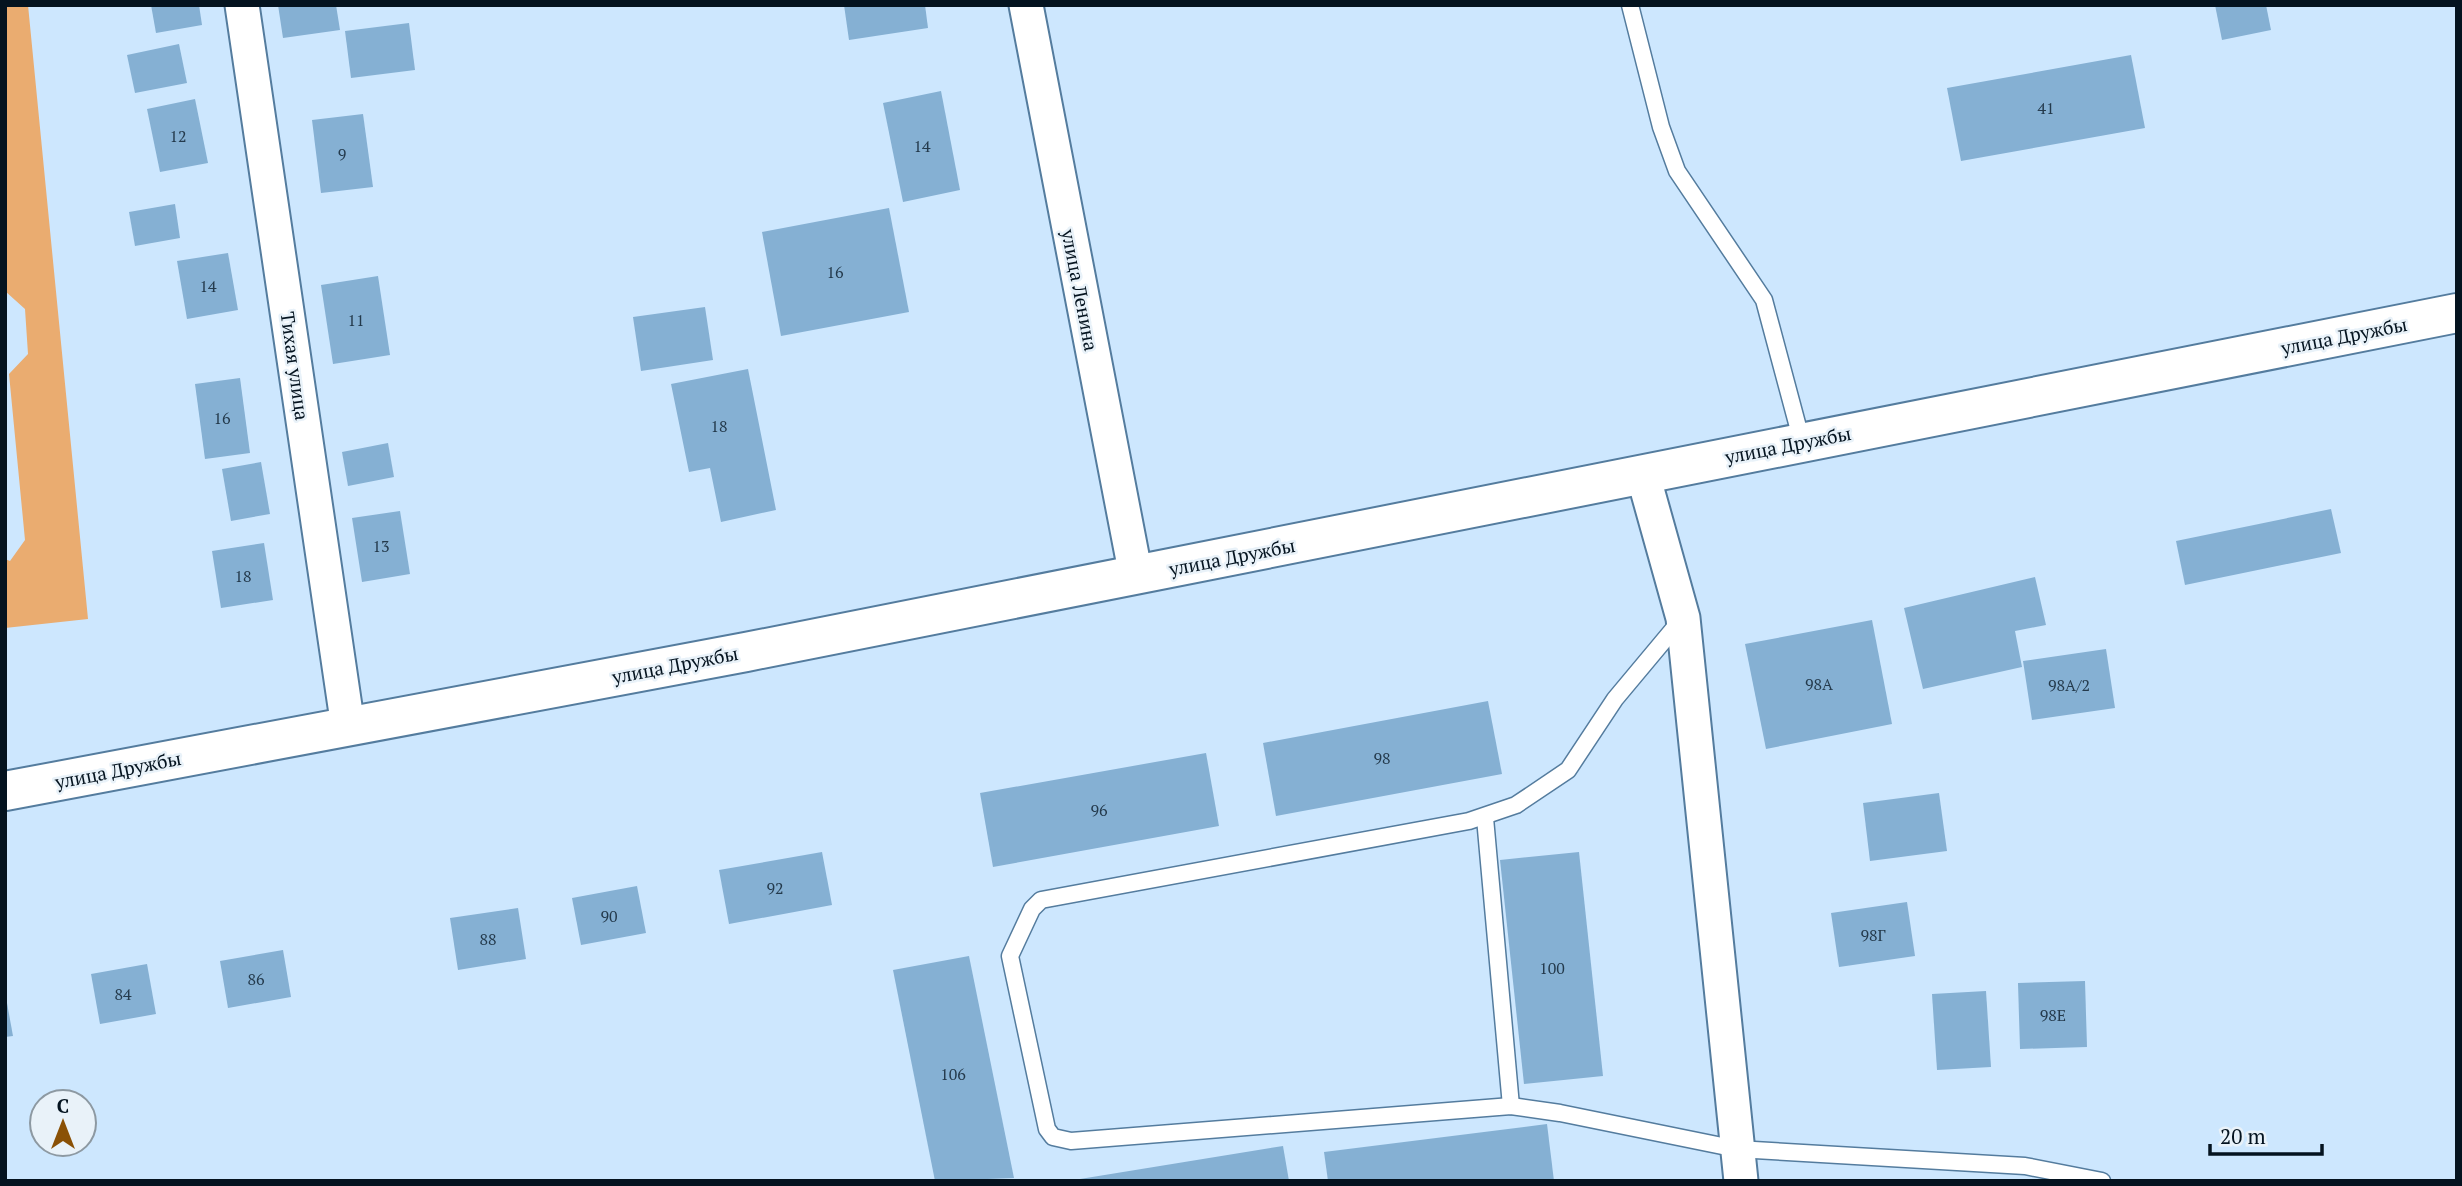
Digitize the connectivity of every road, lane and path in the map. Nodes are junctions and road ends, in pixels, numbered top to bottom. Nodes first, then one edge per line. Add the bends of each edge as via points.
1 (242, 5) edge
2 (1026, 5) edge
3 (1630, 5) edge
4 (2457, 313) edge
5 (1802, 442) junction
6 (1643, 475) junction
7 (1136, 576) junction
8 (1683, 618) junction
9 (348, 727) junction
10 (5, 791) edge
11 (1485, 818) junction
12 (1511, 1107) junction
13 (1739, 1165) edge
14 (2102, 1181) edge

1 - 9 street, Тихая улица
2 - 7 street, улица Ленина
3 - 5 lane via 1677,171 1764,300
4 - 5 main road, улица Дружбы
5 - 6 main road, улица Дружбы
6 - 7 main road, улица Дружбы
6 - 8 street
7 - 9 main road, улица Дружбы
8 - 11 lane via 1615,699 1568,770 1537,793
8 - 13 street
9 - 10 main road, улица Дружбы
11 - 12 lane
11 - 12 lane via 1041,900 1032,909 1010,956 1047,1129 1053,1137 1071,1141
12 - 13 lane via 1560,1113
13 - 14 lane via 2025,1166

